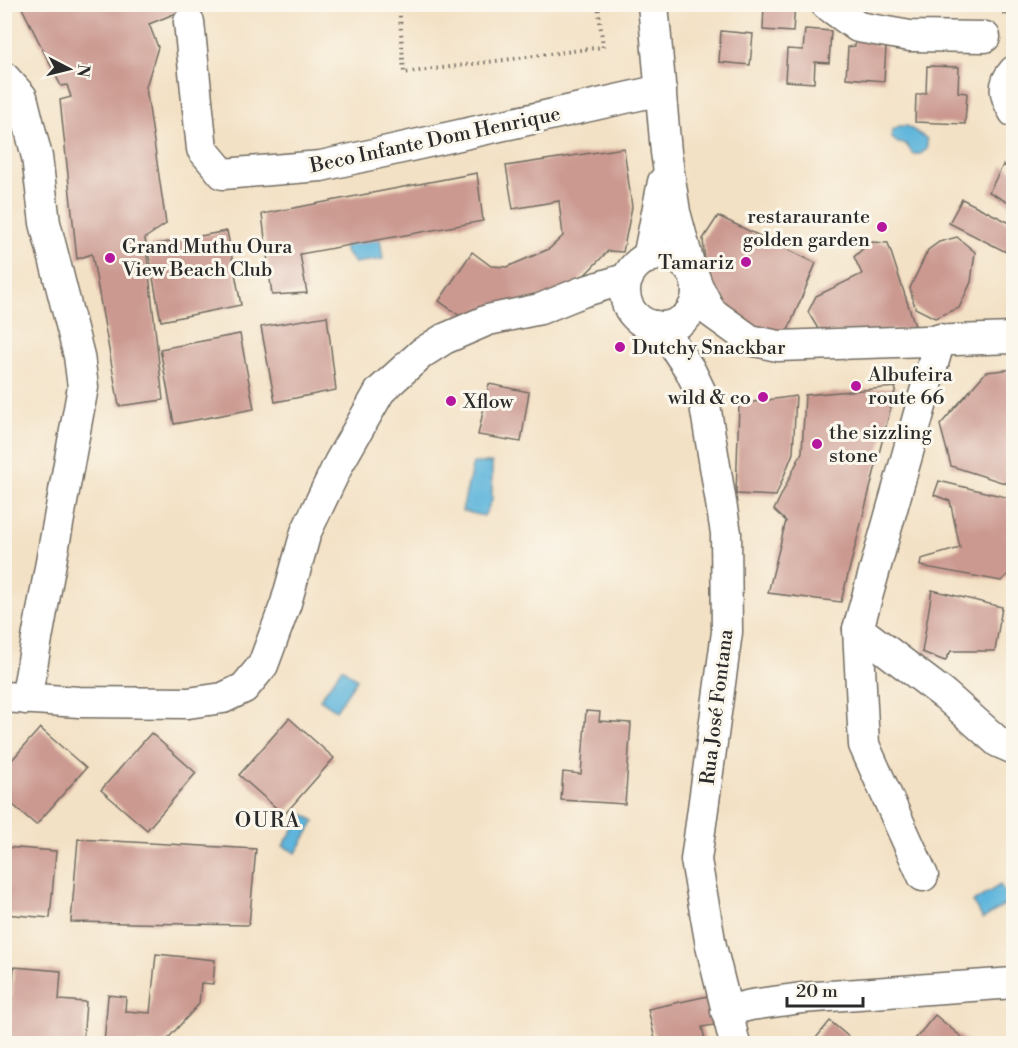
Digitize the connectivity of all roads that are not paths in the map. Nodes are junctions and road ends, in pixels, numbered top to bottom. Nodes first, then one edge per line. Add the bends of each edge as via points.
1 (653, 4) edge
2 (826, 4) edge
3 (189, 22) dead end
4 (985, 38) dead end
5 (1014, 71) edge
6 (4, 77) edge
7 (662, 90) junction
8 (1014, 112) edge
9 (666, 152) junction
10 (638, 268) junction
11 (694, 278) junction
12 (688, 315) junction
13 (656, 326) junction
14 (1014, 338) edge
15 (940, 339) junction
16 (690, 370) junction
17 (858, 629) junction
18 (15, 698) edge
19 (1014, 749) edge
20 (923, 876) dead end
21 (1014, 983) edge
22 (726, 1011) junction
23 (735, 1044) edge

1 - 7 street
2 - 4 street via 858,27 910,36
3 - 7 street, Beco Infante Dom Henrique via 202,149 223,174 321,166
5 - 8 street via 1004,89
6 - 18 street via 22,97 37,157 45,223 79,356 83,387
7 - 9 street
9 - 10 street via 662,188
9 - 11 street via 675,212
10 - 11 street via 660,255 671,256 682,262
10 - 13 street via 626,289 627,300 639,319
10 - 18 street via 540,309 488,320 444,339 422,353 380,391 306,531 286,603 262,665 244,687 223,698 188,703
11 - 12 street via 697,296
11 - 15 street via 711,312 750,340 778,346
12 - 13 street via 679,323
12 - 16 street, Rua José Fontana
13 - 16 street, Rua José Fontana
14 - 15 street
15 - 17 street
16 - 22 street, Rua José Fontana via 704,399 726,533 727,632 696,860
17 - 19 street via 945,695 998,742
17 - 20 street via 864,745
21 - 22 street via 802,998
22 - 23 street, Rua José Fontana

